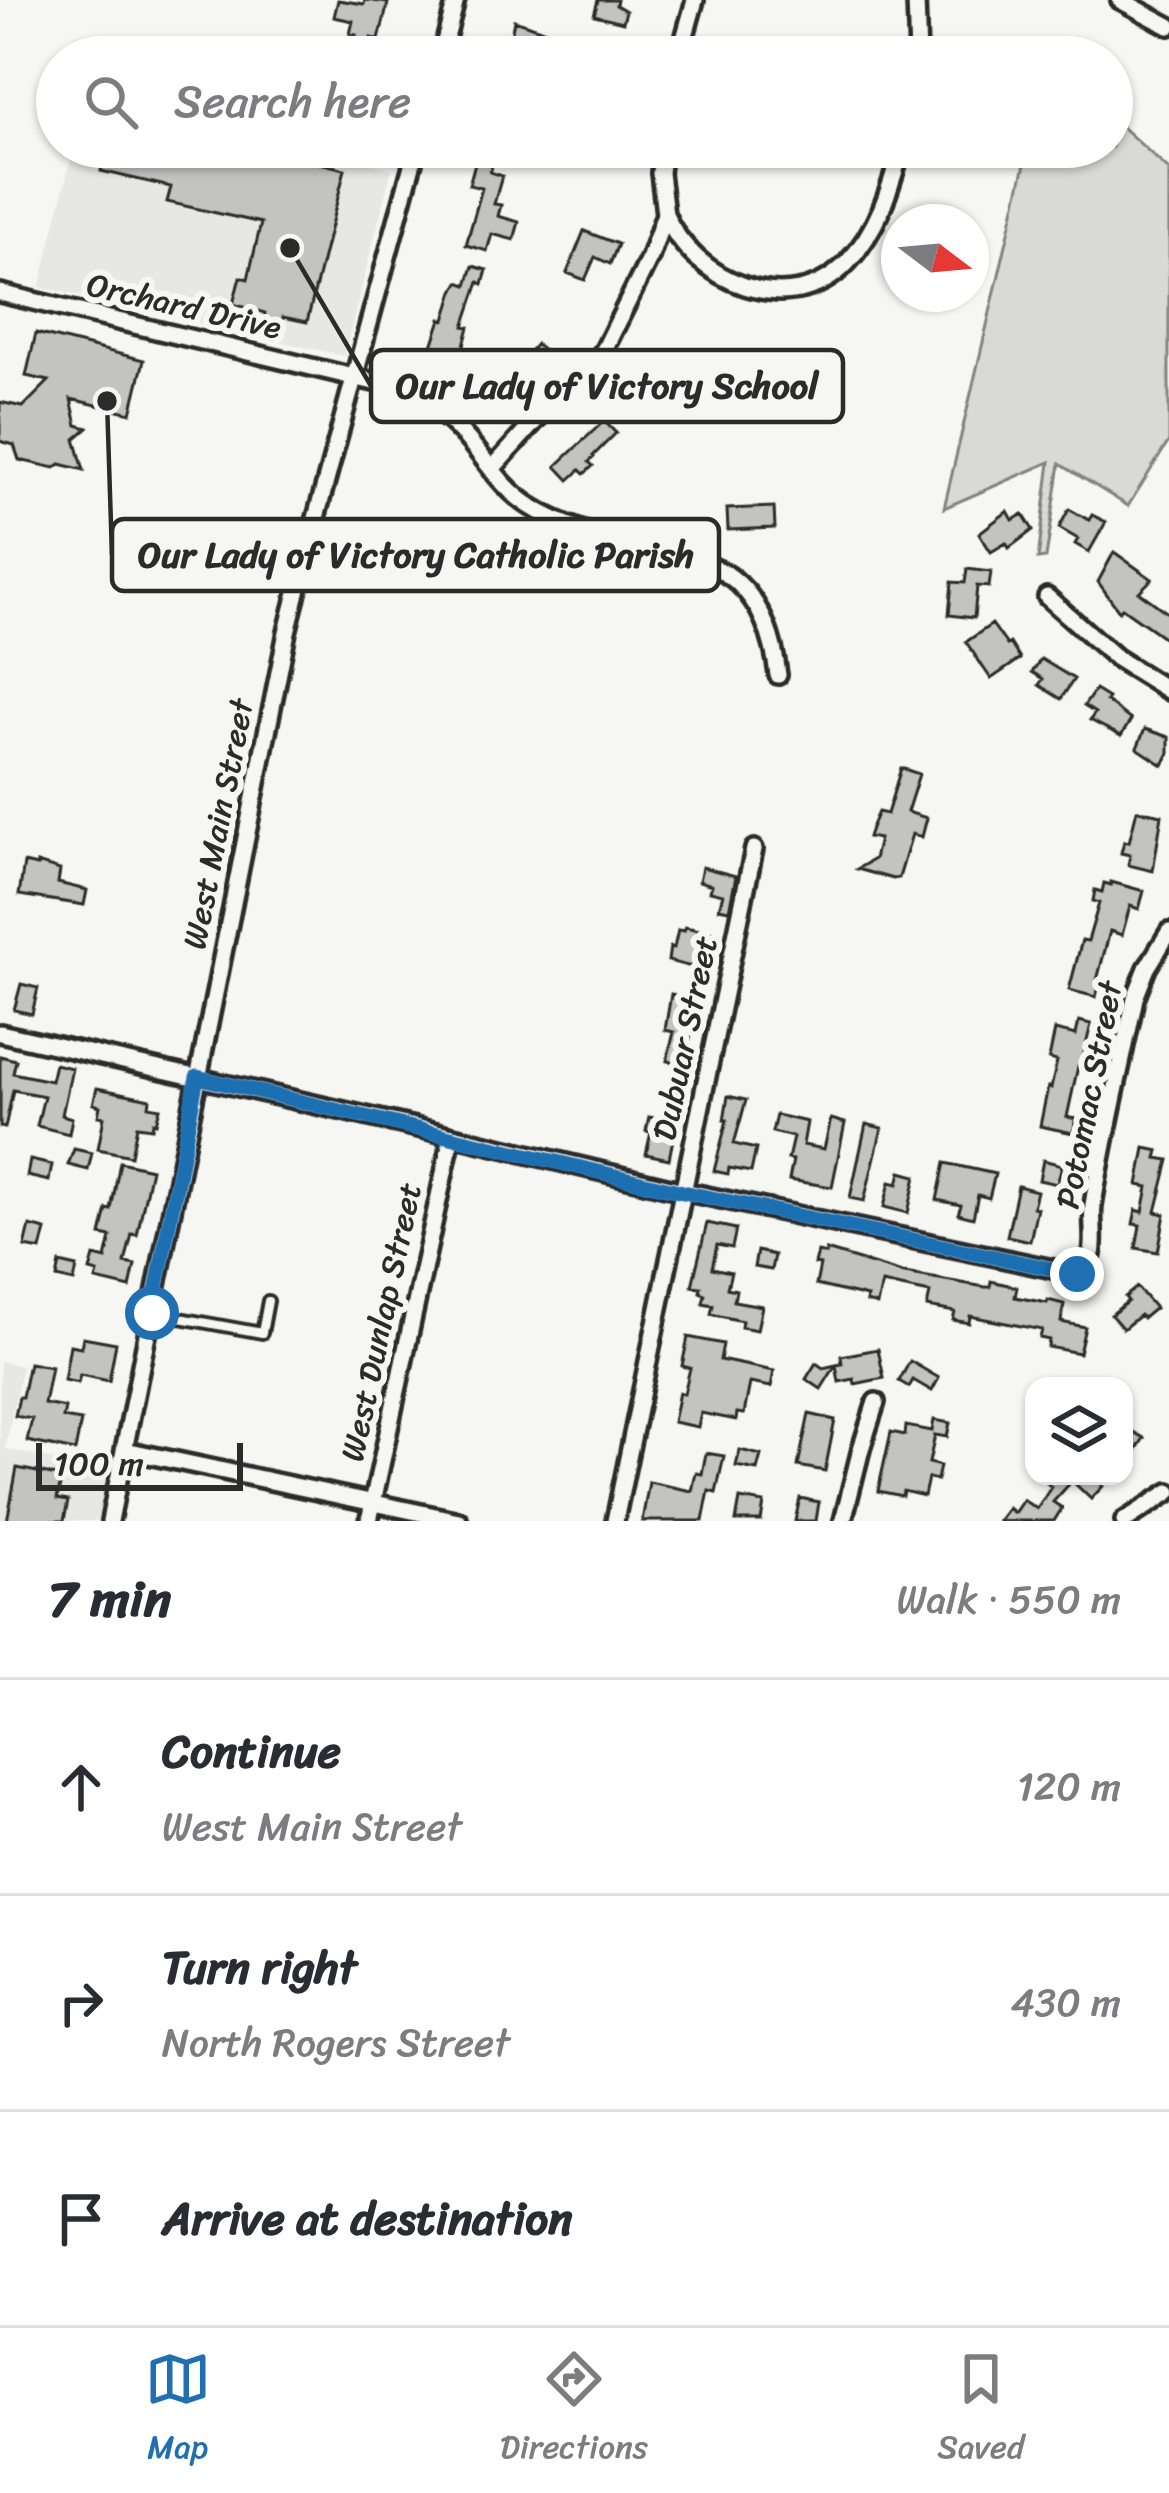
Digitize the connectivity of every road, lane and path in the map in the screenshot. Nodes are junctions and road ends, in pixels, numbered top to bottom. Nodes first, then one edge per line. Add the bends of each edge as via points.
1 (456, 0) edge
2 (695, 0) edge
3 (916, 0) edge
4 (1120, 0) edge
5 (1169, 26) edge
6 (447, 36) edge
7 (685, 36) edge
8 (917, 36) edge
9 (411, 168) edge
10 (660, 168) edge
11 (896, 168) edge
12 (665, 214) junction
13 (0, 293) edge
14 (355, 376) junction
15 (491, 469) junction
16 (1047, 597) dead end
17 (778, 675) dead end
18 (1169, 692) edge
19 (754, 850) dead end
20 (1169, 932) edge
21 (0, 1033) edge
22 (197, 1077) junction
23 (452, 1136) junction
24 (683, 1192) junction
25 (268, 1301) dead end
26 (152, 1313) junction
27 (876, 1402) dead end
28 (125, 1450) junction
29 (1169, 1492) edge
30 (371, 1513) edge
31 (110, 1521) edge
32 (459, 1521) edge
33 (615, 1521) edge
34 (843, 1521) edge
35 (1124, 1521) edge

1 - 6 street
2 - 7 street
3 - 8 street
4 - 5 street
9 - 14 street, West Main Street
10 - 12 street
11 - 12 street via 867,238 838,272 811,286 772,290 722,278 689,253
12 - 15 street via 604,350
13 - 14 street, Orchard Drive
14 - 15 street, Orchard Drive via 441,413
14 - 22 street, West Main Street via 287,632
15 - 17 street, Orchard Drive via 555,520 737,581 760,614
16 - 18 street
19 - 24 street, Dubuar Street
20 - 24 street, Potomac Street via 1135,998 1092,1210 1090,1263 1081,1274
21 - 22 street
22 - 23 street
22 - 26 street, West Main Street
23 - 24 street
23 - 30 street, West Dunlap Street
24 - 33 street, Dubuar Street
25 - 26 lane via 262,1334
26 - 28 street, West Main Street
27 - 34 street
28 - 30 street
28 - 31 street, West Main Street
29 - 35 street
30 - 32 street

